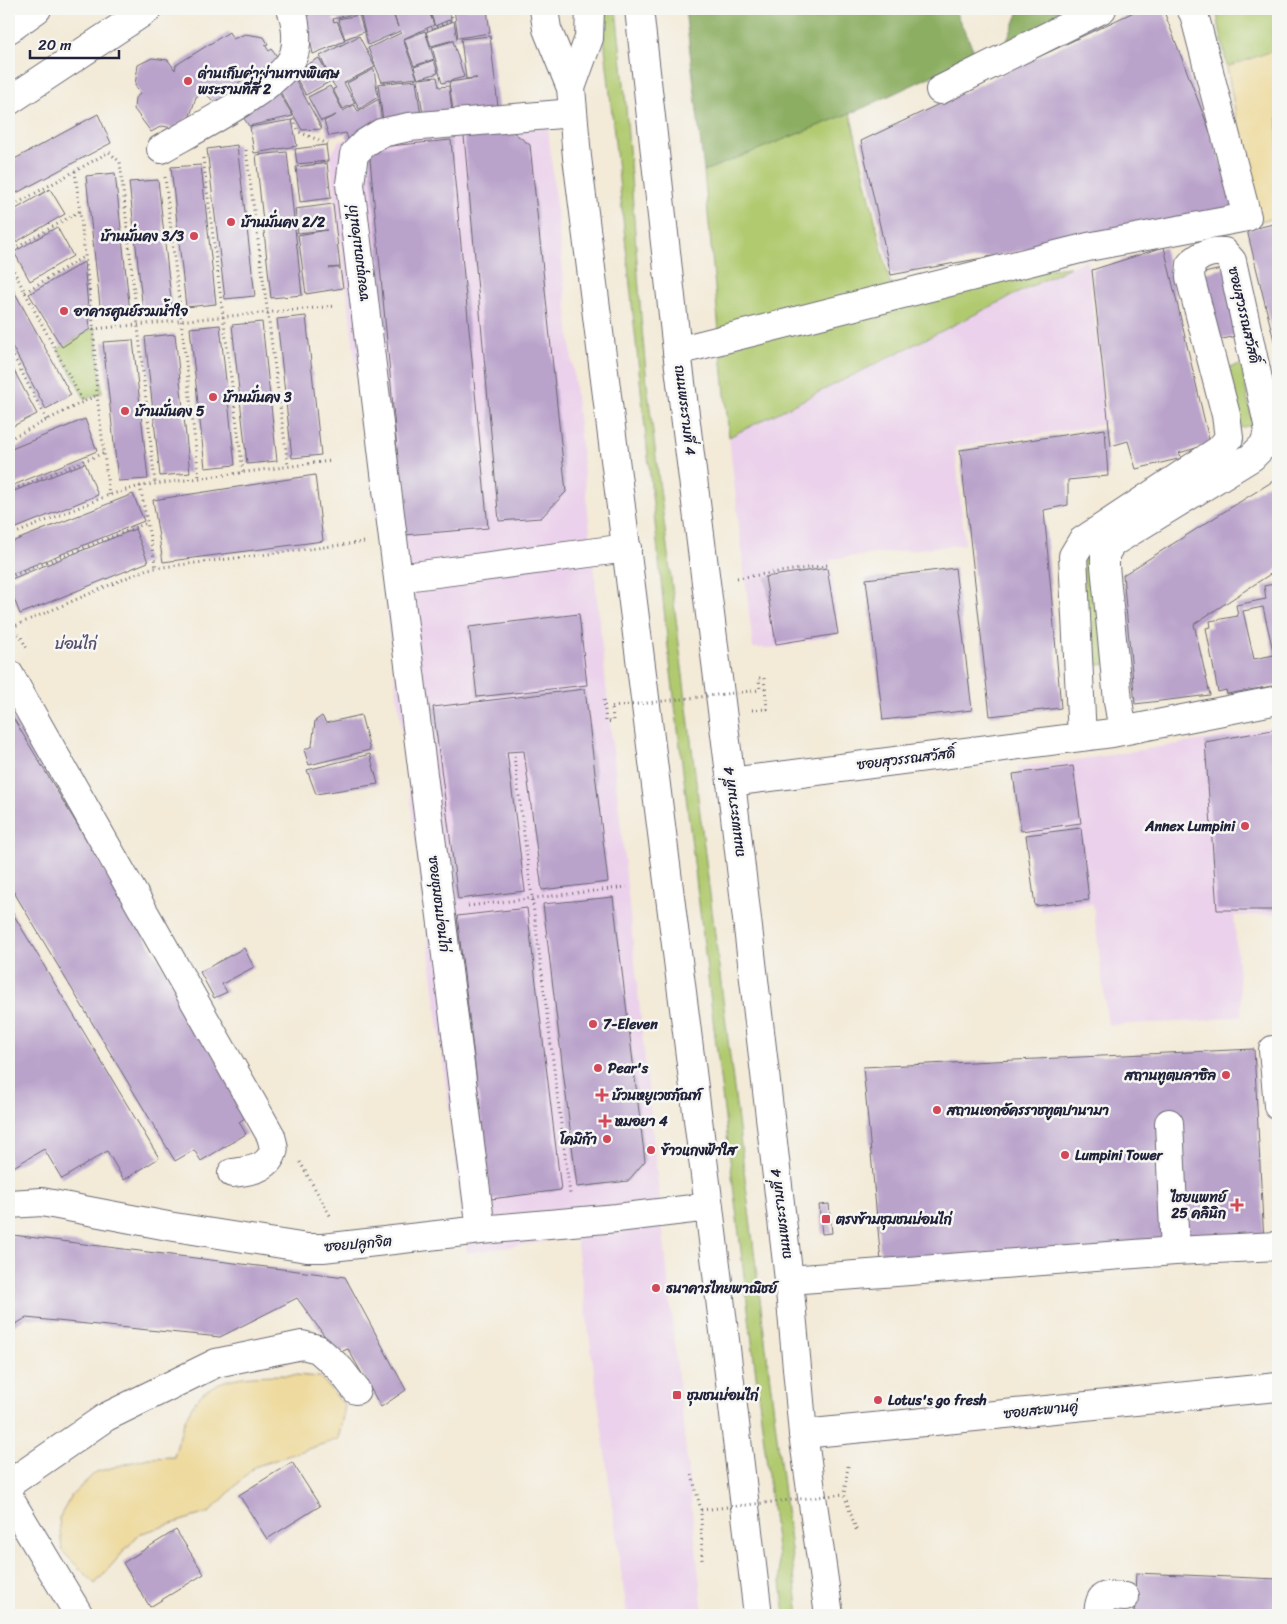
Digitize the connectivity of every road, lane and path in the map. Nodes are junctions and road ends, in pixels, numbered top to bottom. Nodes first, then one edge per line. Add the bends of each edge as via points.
1 (38, 9) edge
2 (148, 9) edge
3 (291, 9) edge
4 (450, 9) edge
5 (544, 9) edge
6 (590, 9) edge
7 (639, 9) edge
8 (1102, 9) edge
9 (1191, 9) edge
10 (9, 29) edge
11 (428, 30) dead end
12 (940, 90) dead end
13 (9, 101) edge
14 (572, 101) junction
15 (293, 120) dead end
16 (161, 149) dead end
17 (246, 150) dead end
18 (203, 154) dead end
19 (354, 154) junction
20 (75, 171) junction
21 (165, 176) dead end
22 (9, 208) edge
23 (80, 211) junction
24 (9, 252) edge
25 (85, 256) junction
26 (9, 262) edge
27 (25, 292) junction
28 (364, 303) junction
29 (267, 312) junction
30 (223, 317) junction
31 (181, 321) junction
32 (138, 325) junction
33 (93, 329) junction
34 (9, 348) edge
35 (1251, 348) junction
36 (677, 351) junction
37 (1211, 359) junction
38 (98, 395) junction
39 (83, 402) junction
40 (47, 420) junction
41 (1229, 438) junction
42 (9, 439) edge
43 (1264, 445) junction
44 (104, 453) junction
45 (330, 461) dead end
46 (288, 466) junction
47 (243, 472) junction
48 (199, 477) junction
49 (155, 483) junction
50 (140, 486) junction
51 (9, 491) edge
52 (109, 495) junction
53 (147, 523) junction
54 (9, 536) edge
55 (393, 539) junction
56 (1097, 543) junction
57 (627, 548) junction
58 (828, 565) dead end
59 (156, 568) junction
60 (9, 577) edge
61 (398, 578) junction
62 (737, 578) dead end
63 (9, 626) edge
64 (9, 674) edge
65 (604, 700) dead end
66 (1278, 700) edge
67 (752, 710) dead end
68 (1124, 732) junction
69 (1082, 737) junction
70 (514, 756) dead end
71 (731, 782) junction
72 (627, 887) dead end
73 (532, 898) junction
74 (440, 910) junction
75 (1273, 1050) dead end
76 (1278, 1106) edge
77 (1169, 1123) dead end
78 (232, 1173) dead end
79 (9, 1204) edge
80 (709, 1207) junction
81 (573, 1222) junction
82 (481, 1230) junction
83 (1278, 1246) edge
84 (1175, 1250) junction
85 (789, 1280) junction
86 (1278, 1387) edge
87 (356, 1390) dead end
88 (804, 1434) junction
89 (848, 1466) dead end
90 (692, 1475) dead end
91 (9, 1484) edge
92 (844, 1494) junction
93 (9, 1498) edge
94 (701, 1510) junction
95 (858, 1532) dead end
96 (702, 1560) dead end
97 (1126, 1597) dead end
98 (79, 1615) edge
99 (758, 1615) edge
100 (828, 1615) edge
101 (1098, 1615) edge

1 - 10 main road
2 - 13 main road
3 - 16 main road via 296,38 294,55 285,69 246,99
4 - 11 path via 452,20
5 - 14 main road via 547,29
6 - 14 main road via 589,38
7 - 36 main road, ถนนพระรามที่ 4
8 - 12 main road
9 - 36 main road via 1247,217 1088,247
14 - 19 main road via 409,127 381,134
14 - 57 main road
15 - 19 path via 299,132
17 - 29 path
18 - 30 path
19 - 28 main road, ซอยชุมชนบ่อนไก่ via 350,184
20 - 22 path
20 - 23 path
20 - 32 path via 109,152 120,162
21 - 31 path
23 - 24 path
23 - 25 path
25 - 27 path
25 - 33 path
26 - 27 path
27 - 39 path
28 - 29 path
28 - 55 main road, ซอยชุมชนบ่อนไก่
29 - 30 path
29 - 46 path
30 - 31 path
30 - 47 path
31 - 32 path
31 - 48 path
32 - 33 path
32 - 49 path
33 - 38 path
34 - 40 path
35 - 37 main road
35 - 37 main road, ซอยสุวรรณสวัสดิ์ via 1232,261 1224,252 1212,251 1199,256 1191,264 1190,277
35 - 43 main road, ซอยสุวรรณสวัสดิ์ via 1269,430
36 - 71 main road, ถนนพระรามที่ 4
37 - 41 main road, ซอยสุวรรณสวัสดิ์
38 - 39 path
38 - 44 path
39 - 40 path
40 - 42 path
41 - 43 main road
41 - 56 main road via 1219,450
43 - 56 main road via 1252,457 1112,543
44 - 51 path
44 - 52 path
45 - 46 path
46 - 47 path
47 - 48 path
48 - 49 path
49 - 50 path
50 - 52 path
50 - 53 path
52 - 54 path
53 - 59 path
53 - 60 path
55 - 59 path
55 - 61 main road, ซอยชุมชนบ่อนไก่
56 - 68 main road via 1105,554 1118,701
56 - 69 main road via 1082,540 1073,556
57 - 61 main road
57 - 80 main road
58 - 62 path
59 - 63 path
61 - 74 main road, ซอยชุมชนบ่อนไก่
64 - 78 main road via 271,1136 274,1151 268,1161 254,1171
65 - 67 path, bridge via 606,722 613,721 612,707 760,690 759,678 764,678 767,709
66 - 68 main road, ซอยสุวรรณสวัสดิ์
68 - 69 main road, ซอยสุวรรณสวัสดิ์
69 - 71 main road, ซอยสุวรรณสวัสดิ์
70 - 73 path
71 - 85 main road, ถนนพระรามที่ 4
72 - 73 path
73 - 74 path
73 - 81 path
74 - 82 main road, ซอยชุมชนบ่อนไก่
75 - 76 main road
77 - 84 main road
79 - 82 main road, ซอยปลูกจิต via 42,1202 307,1248
80 - 81 main road, ซอยปลูกจิต
80 - 99 main road
81 - 82 main road, ซอยปลูกจิต
83 - 84 main road
84 - 85 main road
85 - 88 main road, ถนนพระรามที่ 4
86 - 88 main road, ซอยสะพานคู่
87 - 91 main road via 318,1349 302,1345 216,1363 106,1417
88 - 100 main road, ถนนพระรามที่ 4
89 - 92 path
90 - 94 path
92 - 94 path, bridge
92 - 95 path
93 - 98 main road
94 - 96 path
97 - 101 main road via 1102,1598

